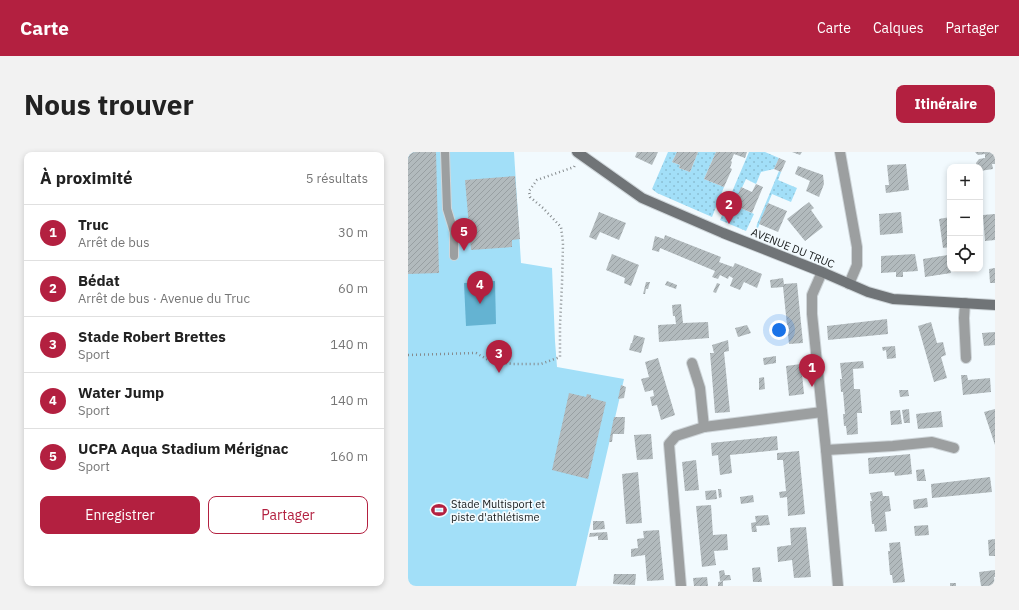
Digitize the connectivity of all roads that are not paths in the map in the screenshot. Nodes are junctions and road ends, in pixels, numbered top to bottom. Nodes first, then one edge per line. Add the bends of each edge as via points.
1 (445, 152) edge
2 (840, 152) edge
3 (580, 154) edge
4 (454, 256) dead end
5 (822, 272) junction
6 (849, 284) junction
7 (965, 303) junction
8 (995, 305) edge
9 (966, 358) dead end
10 (692, 363) dead end
11 (822, 412) junction
12 (704, 427) junction
13 (954, 448) dead end
14 (826, 450) junction
15 (681, 586) edge
16 (838, 586) edge

1 - 4 lane via 447,209 454,232
2 - 6 street via 857,247 857,265
3 - 5 street, AVENUE DU TRUC via 642,198
5 - 6 street, AVENUE DU TRUC
5 - 11 street via 812,295
6 - 7 street, AVENUE DU TRUC via 893,299
7 - 8 street, AVENUE DU TRUC
7 - 9 street
10 - 12 street via 700,388
11 - 12 street
11 - 14 street
12 - 15 street via 676,436 669,444
13 - 14 street via 932,442
14 - 16 street

